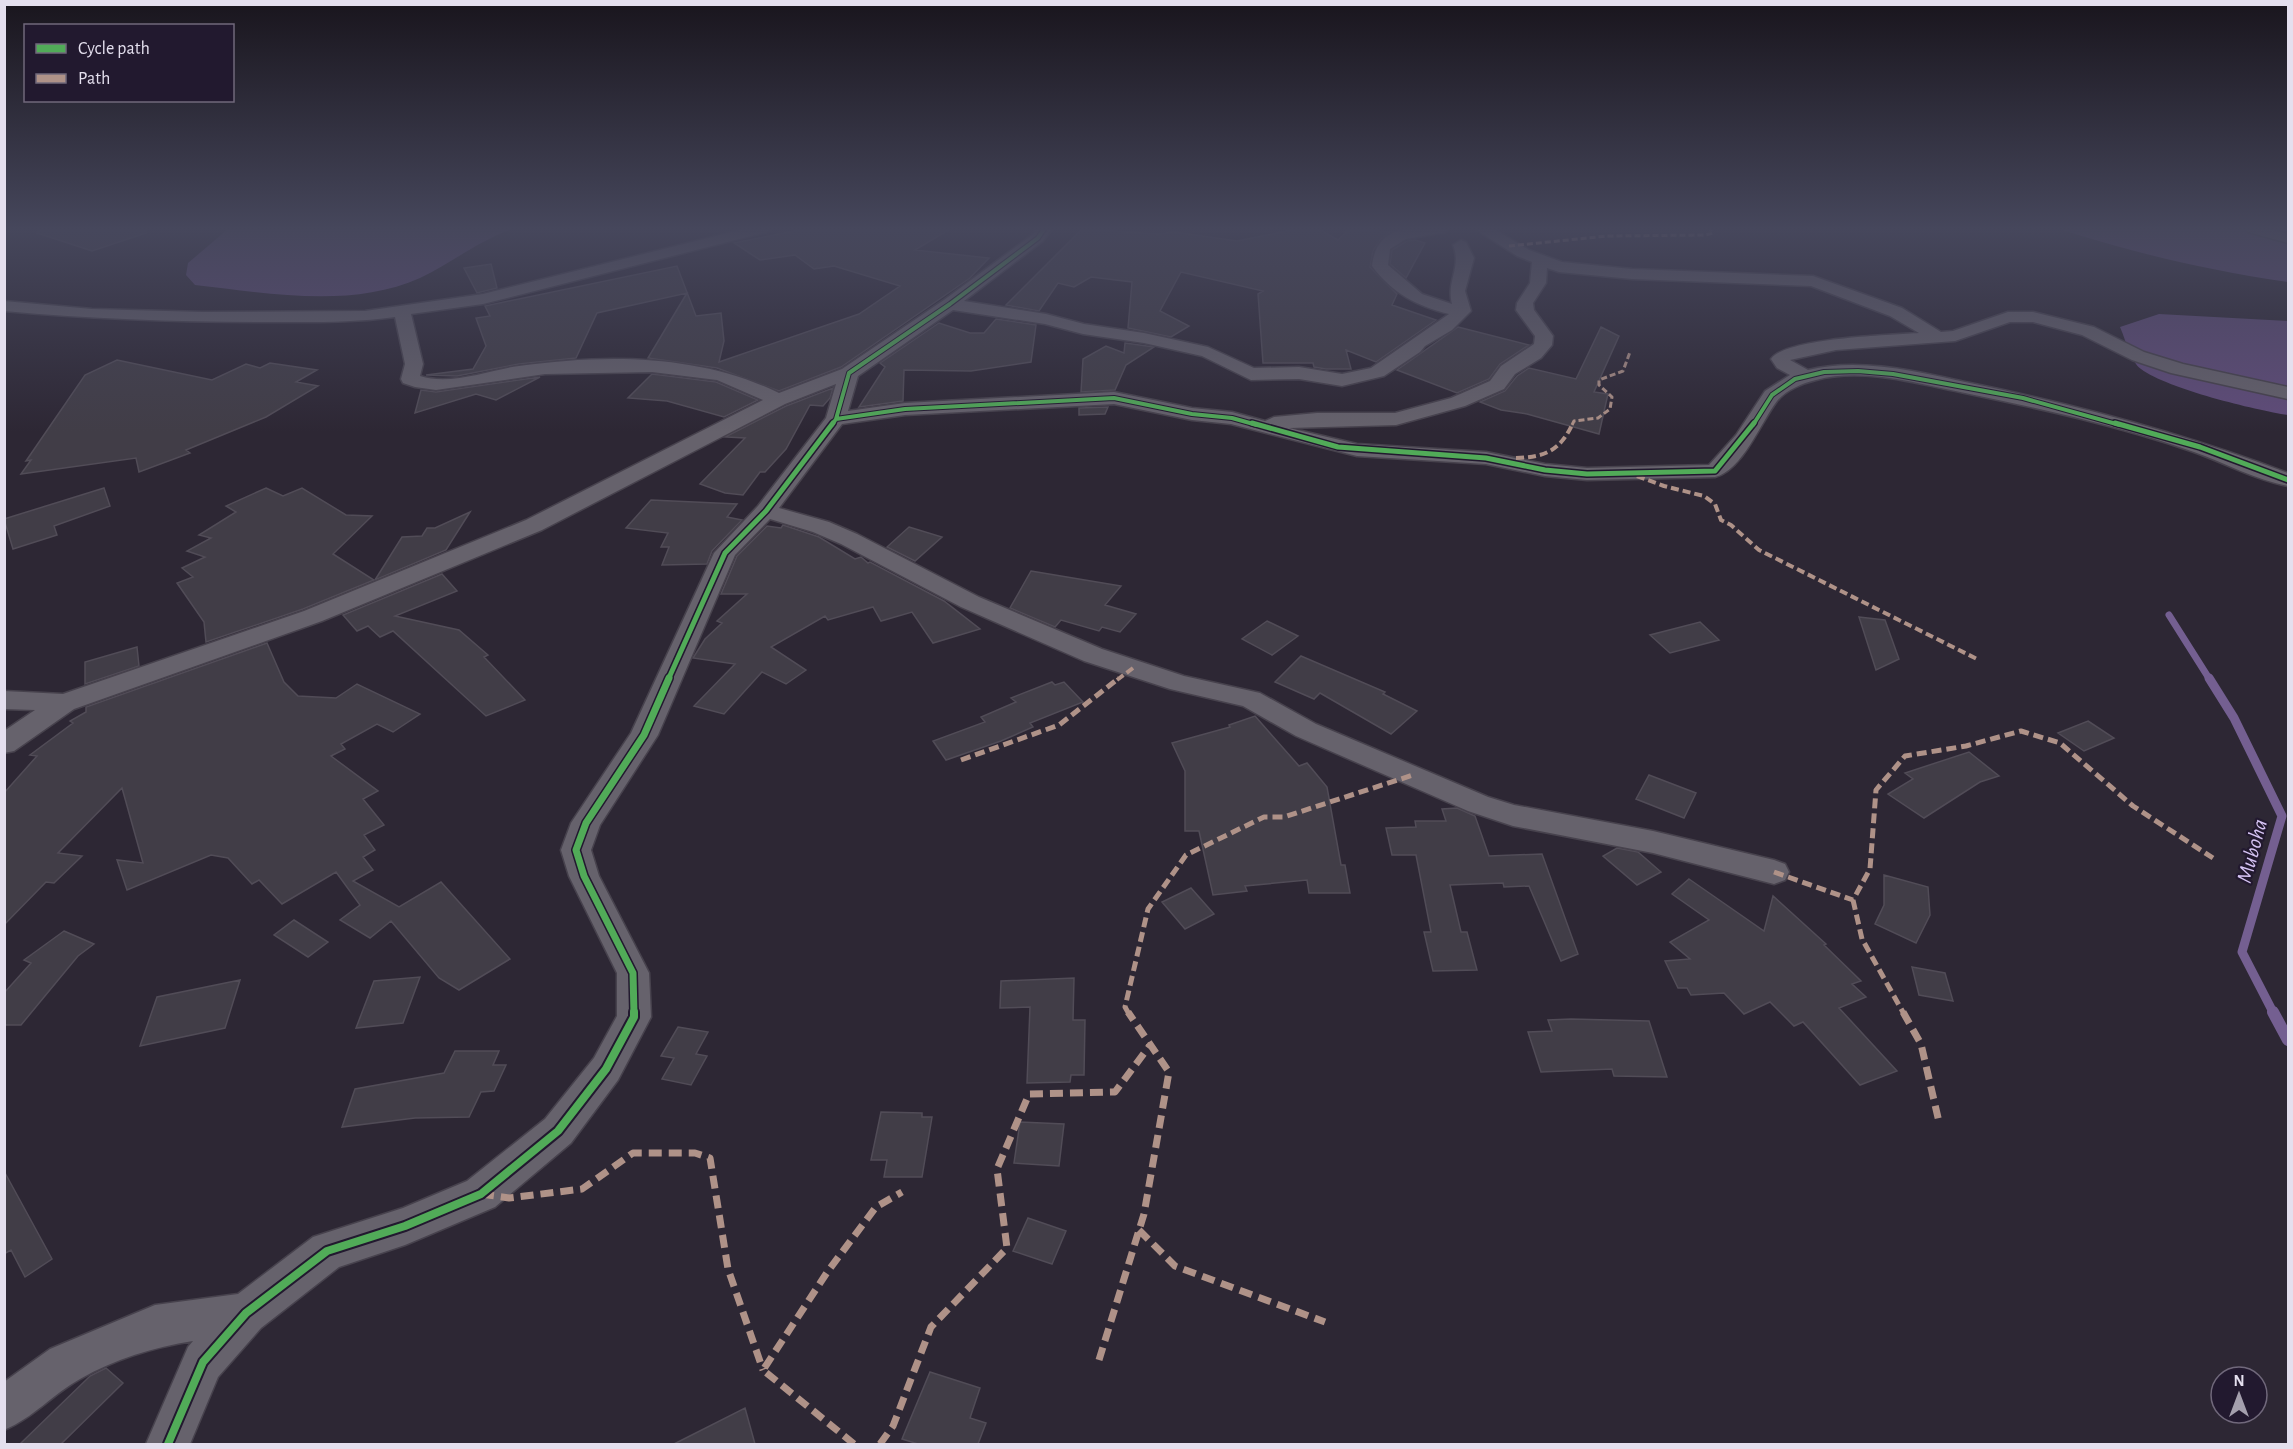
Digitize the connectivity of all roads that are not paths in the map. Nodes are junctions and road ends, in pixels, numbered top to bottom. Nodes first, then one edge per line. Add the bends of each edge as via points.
1 (492, 297) edge
2 (960, 297) edge
3 (1413, 297) edge
4 (1458, 297) edge
5 (1529, 297) edge
6 (1855, 297) edge
7 (950, 304) junction
8 (4, 306) edge
9 (402, 311) junction
10 (1462, 311) junction
11 (1939, 338) junction
12 (849, 373) junction
13 (1803, 375) junction
14 (2289, 393) edge
15 (777, 400) junction
16 (836, 419) junction
17 (1252, 423) junction
18 (2289, 480) edge
19 (766, 511) junction
20 (4, 700) edge
21 (65, 703) junction
22 (4, 744) edge
23 (1774, 872) dead end
24 (246, 1313) junction
25 (4, 1408) edge
26 (168, 1444) edge

1 - 9 street
2 - 7 street
3 - 10 street via 1420,302
4 - 10 street
5 - 17 street via 1525,310 1545,336 1543,345 1508,370 1497,386 1458,402 1396,419
6 - 11 street via 1896,312
7 - 10 street via 1208,352 1251,374 1299,373 1342,380 1377,372
7 - 12 street
8 - 9 street via 92,314 203,317 365,316
9 - 15 street via 414,364 410,379 421,384 522,371 666,368 721,375
11 - 13 street via 1836,345 1786,354 1780,359
11 - 14 street via 1966,334 2008,317 2033,317 2088,331 2138,356 2178,369
12 - 15 street
12 - 16 street
13 - 17 street via 1773,394 1727,461 1715,471 1616,474 1545,470 1486,459 1338,447
13 - 18 street via 1863,371 1895,374 2023,399 2200,447
15 - 21 street via 534,525 313,616
16 - 17 street via 905,409 1114,398
16 - 19 street
19 - 23 street via 849,539 970,602 1093,655 1179,683 1251,699 1306,730 1478,804
19 - 24 street via 725,553 644,735 586,823 576,850 584,876 633,973 634,1017 606,1069 558,1131 481,1194 405,1226 327,1251
20 - 21 street
21 - 22 street
24 - 25 street via 155,1326 65,1364
24 - 26 street via 204,1362

